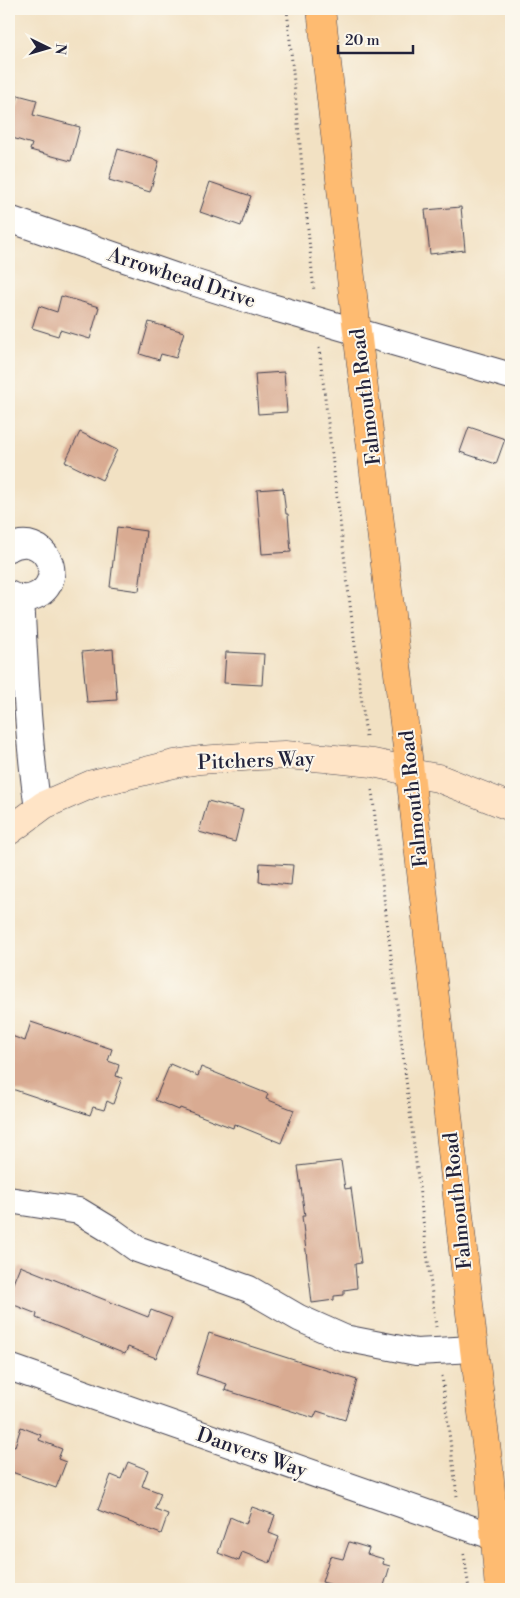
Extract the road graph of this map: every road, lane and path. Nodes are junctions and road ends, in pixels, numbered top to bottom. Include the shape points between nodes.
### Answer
1 (287, 9) edge
2 (321, 9) edge
3 (9, 219) edge
4 (317, 320) junction
5 (356, 331) junction
6 (511, 376) edge
7 (9, 548) edge
8 (15, 596) edge
9 (365, 729) dead end
10 (410, 773) junction
11 (373, 793) dead end
12 (511, 807) edge
13 (38, 809) junction
14 (9, 831) edge
15 (9, 1200) edge
16 (474, 1349) junction
17 (439, 1351) junction
18 (9, 1367) edge
19 (461, 1525) junction
20 (495, 1537) junction
21 (469, 1589) edge
22 (500, 1589) edge

1 - 4 path
2 - 5 main road, Falmouth Road
3 - 4 street, Arrowhead Drive via 177,277
4 - 5 street, Arrowhead Drive
4 - 9 path
5 - 6 street, Arrowhead Drive
5 - 10 main road, Falmouth Road
7 - 8 street via 18,544 34,546 42,550 51,564 45,589 30,598
8 - 13 street
10 - 12 main road, Pitchers Way via 438,778
10 - 13 main road, Pitchers Way via 372,763 293,756 210,759 174,764 92,784
10 - 16 main road, Falmouth Road
11 - 17 path
13 - 14 main road, Pitchers Way
15 - 17 street via 79,1211 137,1249 249,1289 298,1318 344,1338 416,1352
16 - 17 street
16 - 20 main road, Falmouth Road
17 - 19 path
18 - 19 street, Danvers Way
19 - 20 street, Danvers Way
19 - 21 path
20 - 22 main road, Falmouth Road

